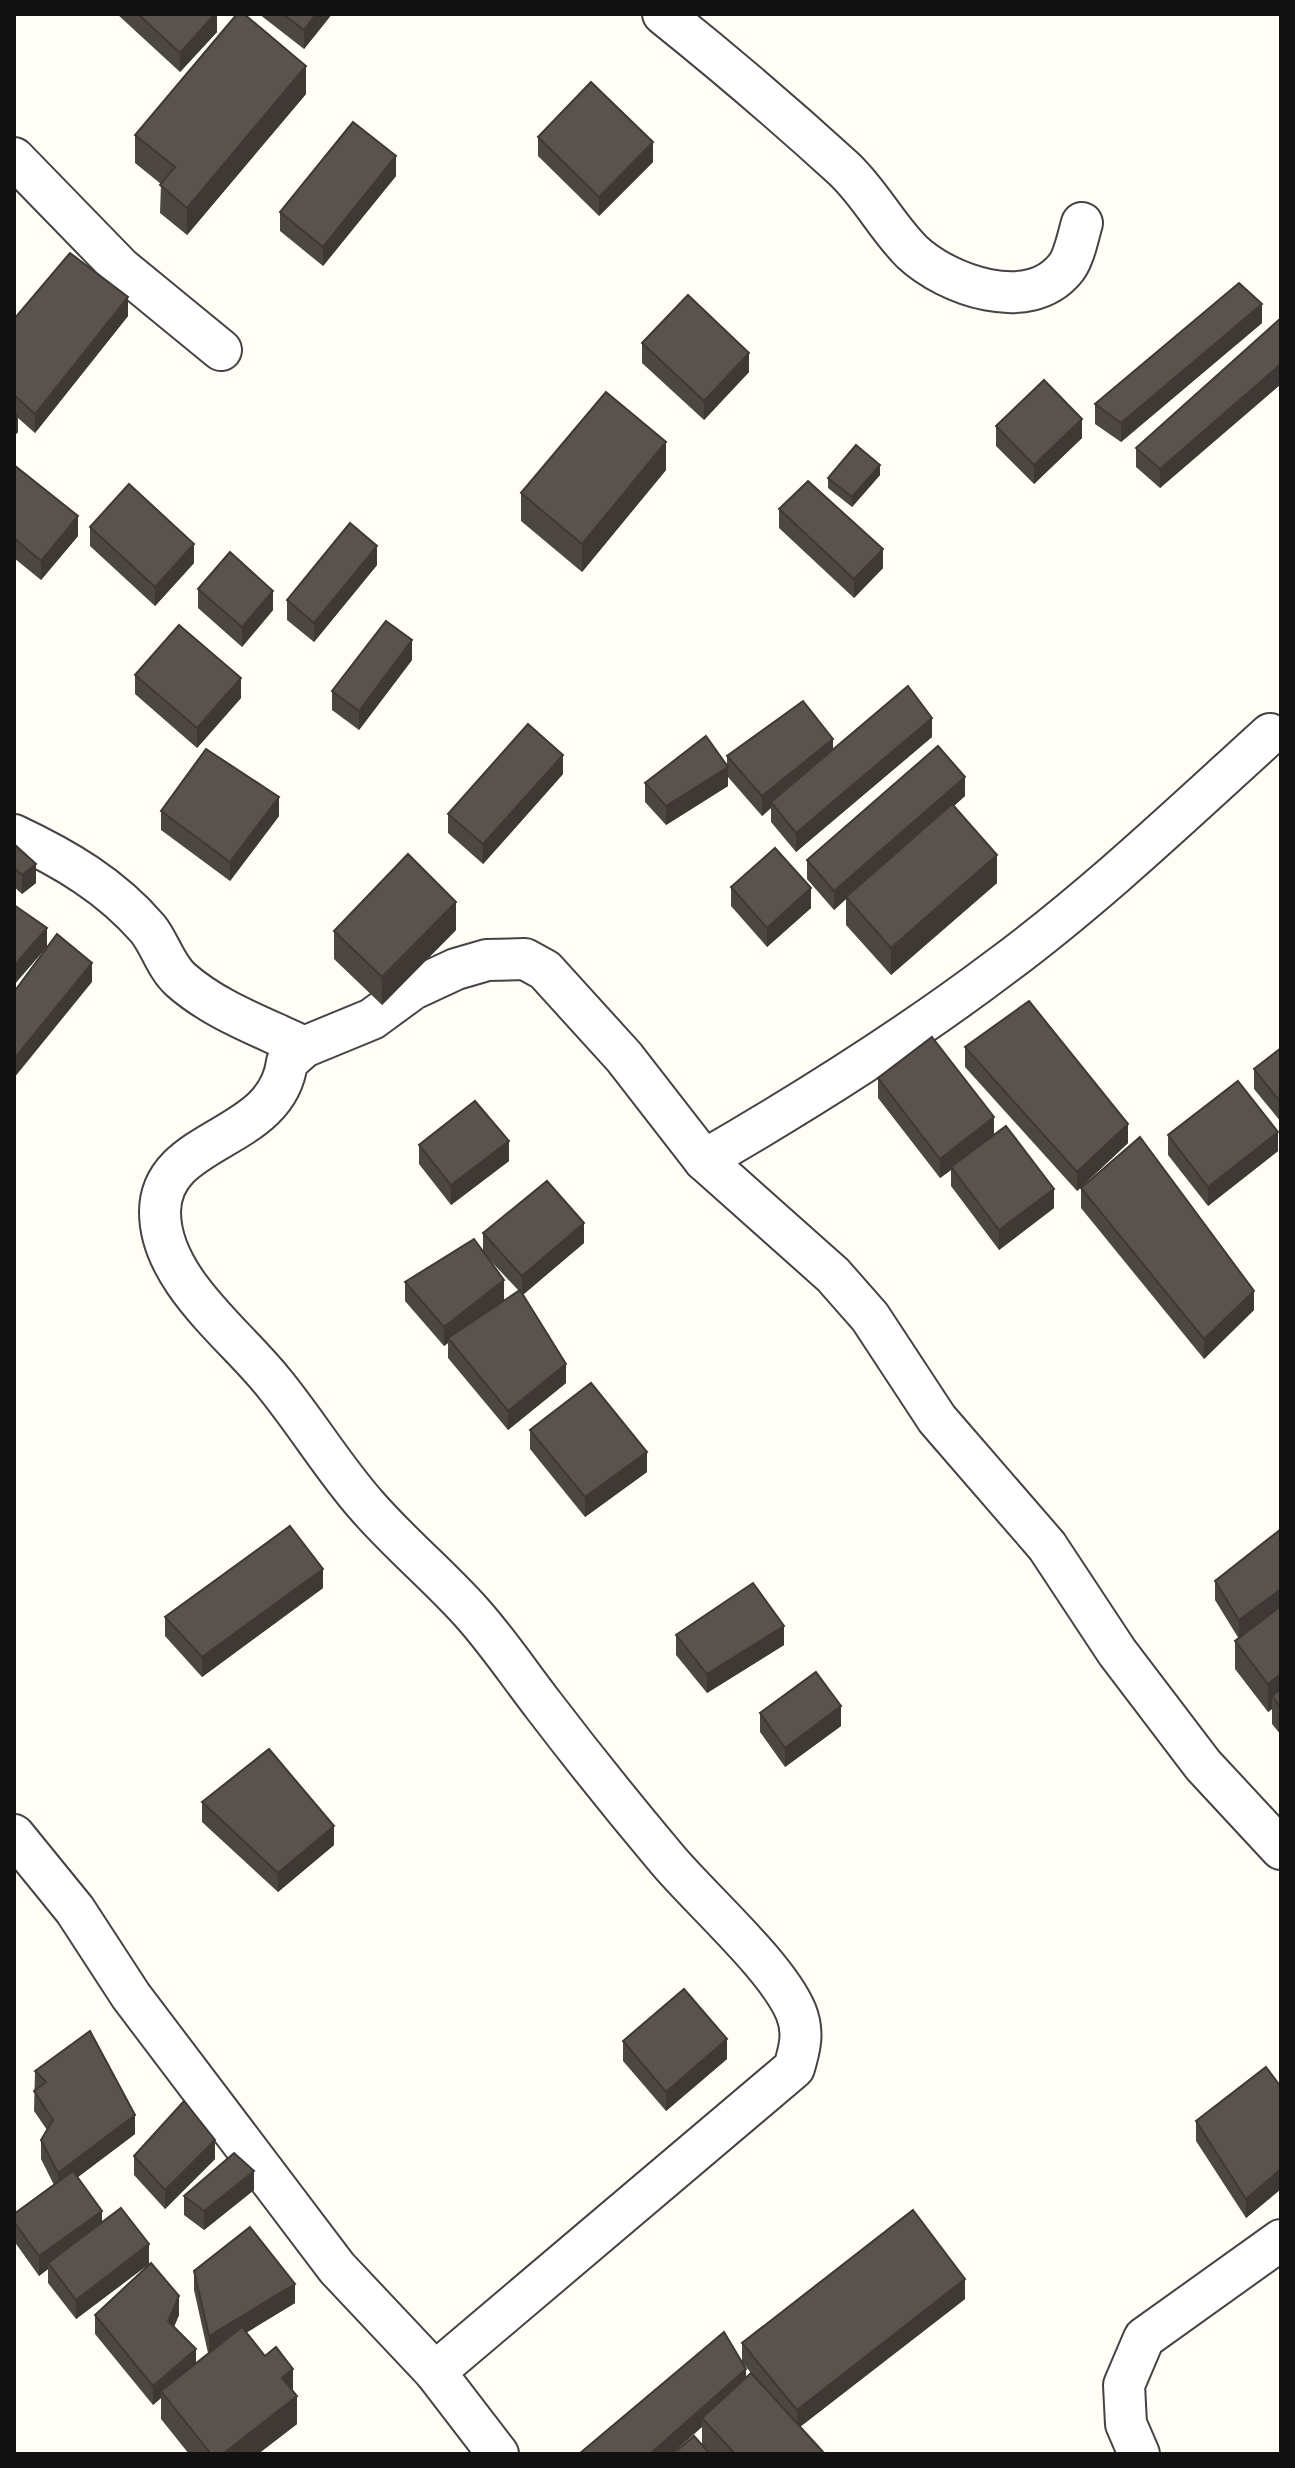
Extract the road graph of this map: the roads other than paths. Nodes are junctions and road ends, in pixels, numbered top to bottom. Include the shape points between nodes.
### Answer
1 (663, 14) edge
2 (14, 158) edge
3 (1082, 223) dead end
4 (221, 350) dead end
5 (1270, 734) dead end
6 (14, 835) edge
7 (304, 1047) junction
8 (704, 1160) junction
9 (14, 1835) edge
10 (1281, 1849) edge
11 (1281, 2240) edge
12 (435, 2372) junction
13 (498, 2454) edge
14 (1139, 2454) edge

1 - 3 street via 865,189 910,250 970,287 1035,289 1066,269
2 - 4 street via 121,268
5 - 8 street via 1000,968 825,1090
6 - 7 street via 57,855 129,908 178,977 205,999
7 - 8 street via 372,1019 413,989 456,969 487,960 525,959 545,970 615,1047
7 - 12 street via 287,1062 275,1098 252,1119 205,1147 163,1190 160,1215 180,1273 207,1314 261,1367 313,1431 365,1504 473,1614 599,1777 767,1969 796,2011 803,2041 794,2068
8 - 10 street via 833,1275 870,1317 937,1419 1047,1546 1117,1652 1203,1765
9 - 12 street via 75,1910 185,2070 337,2268
11 - 14 street via 1144,2338 1124,2385 1126,2424
12 - 13 street

